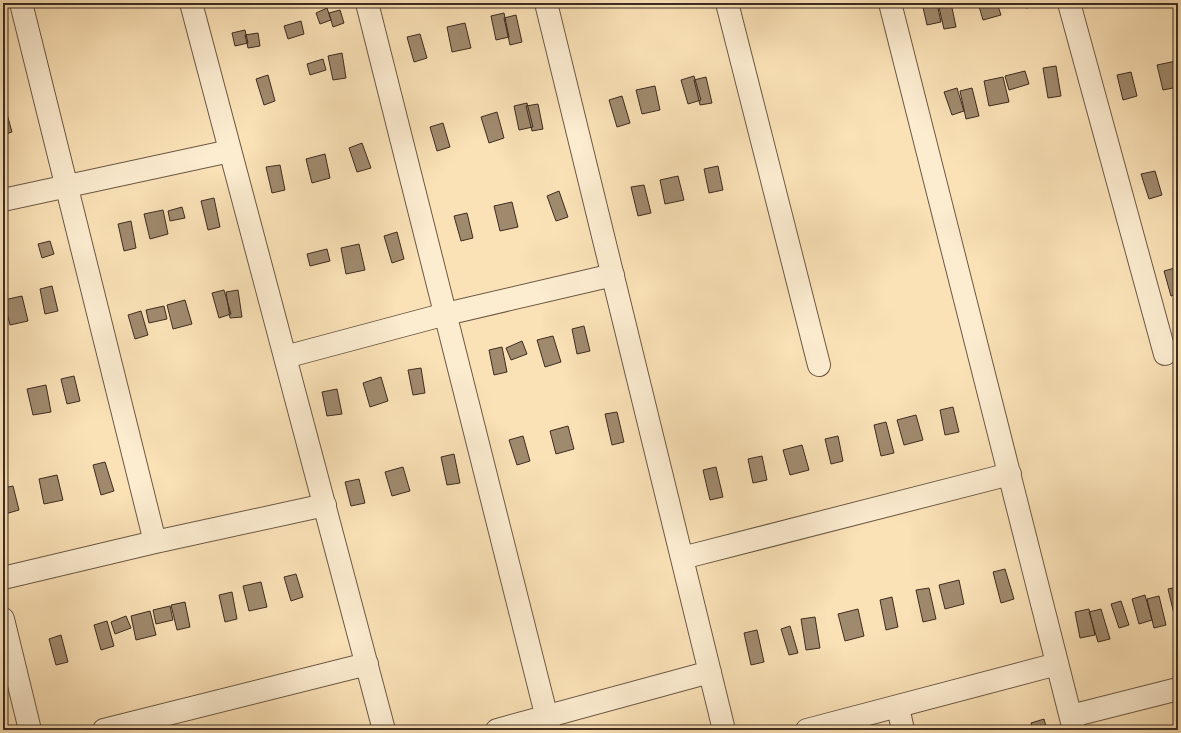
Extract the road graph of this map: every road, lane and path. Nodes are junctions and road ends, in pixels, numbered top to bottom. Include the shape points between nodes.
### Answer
1 (21, 3) edge
2 (191, 3) edge
3 (367, 3) edge
4 (546, 3) edge
5 (726, 3) edge
6 (890, 3) edge
7 (1069, 3) edge
8 (230, 151) junction
9 (68, 186) junction
10 (3, 200) edge
11 (613, 275) junction
12 (446, 314) junction
13 (1165, 354) dead end
14 (285, 357) junction
15 (819, 365) dead end
16 (1010, 474) junction
17 (325, 505) junction
18 (155, 542) junction
19 (682, 558) junction
20 (3, 578) edge
21 (3, 619) edge
22 (367, 664) junction
23 (1057, 664) junction
24 (710, 672) junction
25 (1178, 689) edge
26 (898, 707) junction
27 (548, 723) edge
28 (1072, 723) edge
29 (30, 730) edge
30 (104, 730) edge
31 (384, 730) edge
32 (497, 730) edge
33 (724, 730) edge
34 (807, 730) edge
35 (903, 730) edge

1 - 9 street
2 - 8 street
3 - 12 street
4 - 11 street
5 - 15 street
6 - 16 street
7 - 13 street
8 - 9 street
8 - 14 street
9 - 10 street
9 - 18 street
11 - 12 street
11 - 19 street
12 - 14 street
12 - 27 street
14 - 17 street
16 - 19 street
16 - 23 street
17 - 18 street
17 - 22 street
18 - 20 street
19 - 24 street
21 - 29 street
22 - 30 street
22 - 31 street
23 - 26 street
23 - 28 street
24 - 27 street
24 - 33 street
25 - 28 street
26 - 34 street
26 - 35 street
27 - 32 street

